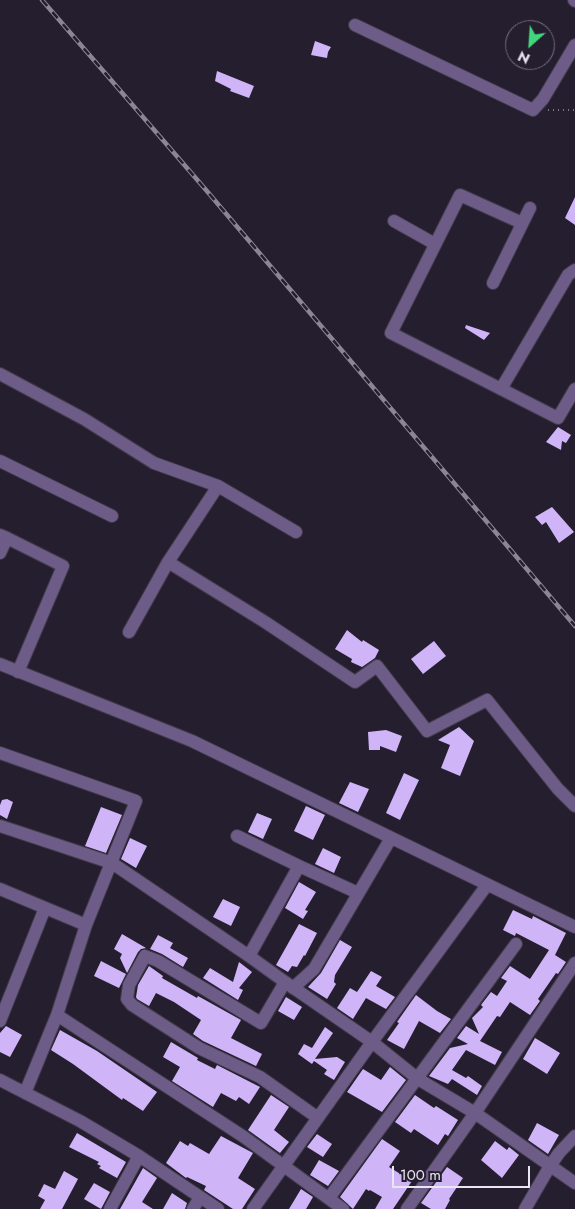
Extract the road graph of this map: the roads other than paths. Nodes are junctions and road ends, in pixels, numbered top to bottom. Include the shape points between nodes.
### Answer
1 (356, 25) dead end
2 (575, 45) edge
3 (530, 208) dead end
4 (394, 221) dead end
5 (522, 223) junction
6 (435, 244) junction
7 (575, 270) edge
8 (493, 283) dead end
9 (0, 374) edge
10 (575, 388) edge
11 (501, 389) junction
12 (0, 461) edge
13 (218, 486) junction
14 (112, 516) dead end
15 (296, 532) dead end
16 (3, 536) edge
17 (0, 553) edge
18 (168, 562) junction
19 (129, 632) dead end
20 (0, 664) edge
21 (18, 672) junction
22 (0, 753) edge
23 (575, 806) edge
24 (0, 826) edge
25 (237, 836) dead end
26 (391, 838) junction
27 (112, 864) junction
28 (299, 866) junction
29 (488, 885) junction
30 (0, 889) edge
31 (358, 893) junction
32 (45, 908) junction
33 (86, 924) junction
34 (575, 927) edge
35 (516, 944) dead end
36 (249, 956) junction
37 (575, 963) edge
38 (289, 985) junction
39 (57, 1015) junction
40 (0, 1021) edge
41 (372, 1042) junction
42 (418, 1079) junction
43 (0, 1080) edge
44 (24, 1093) junction
45 (475, 1113) junction
46 (318, 1118) junction
47 (575, 1137) edge
48 (139, 1156) junction
49 (284, 1166) junction
50 (550, 1166) junction
51 (575, 1183) edge
52 (200, 1197) junction
53 (329, 1198) junction
54 (529, 1207) edge
55 (110, 1209) edge
56 (193, 1209) edge
57 (218, 1209) edge
58 (253, 1209) edge
59 (344, 1209) edge
60 (407, 1209) edge

1 - 2 street via 533,110
3 - 5 street
4 - 6 street
5 - 6 street via 460,195
5 - 8 street
6 - 11 street via 391,333
7 - 11 street via 568,275
9 - 13 street via 84,419 154,462
10 - 11 street via 558,418
12 - 14 street
13 - 15 street
13 - 18 street
16 - 17 street
16 - 21 street via 63,566
18 - 19 street
18 - 23 street via 355,682 377,666 428,731 487,700
20 - 21 street
21 - 26 street via 192,741
22 - 27 street via 136,801
24 - 27 street
25 - 28 street
26 - 29 street
26 - 31 street
27 - 33 street
27 - 36 street
28 - 31 street
28 - 36 street
29 - 34 street
29 - 41 street
30 - 32 street
31 - 38 street via 314,969
32 - 33 street
32 - 40 street
33 - 39 street
35 - 42 street
36 - 38 street
37 - 45 street
38 - 41 street
38 - 46 street via 261,1022 145,956 129,985 127,999 199,1048 260,1078
39 - 44 street
39 - 49 street
41 - 42 street
41 - 46 street
42 - 45 street
42 - 53 street
43 - 44 street
44 - 48 street
45 - 50 street
45 - 60 street
46 - 49 street
47 - 50 street
48 - 52 street
48 - 55 street
49 - 53 street
49 - 58 street
50 - 51 street
50 - 54 street
52 - 56 street
52 - 57 street
53 - 59 street

